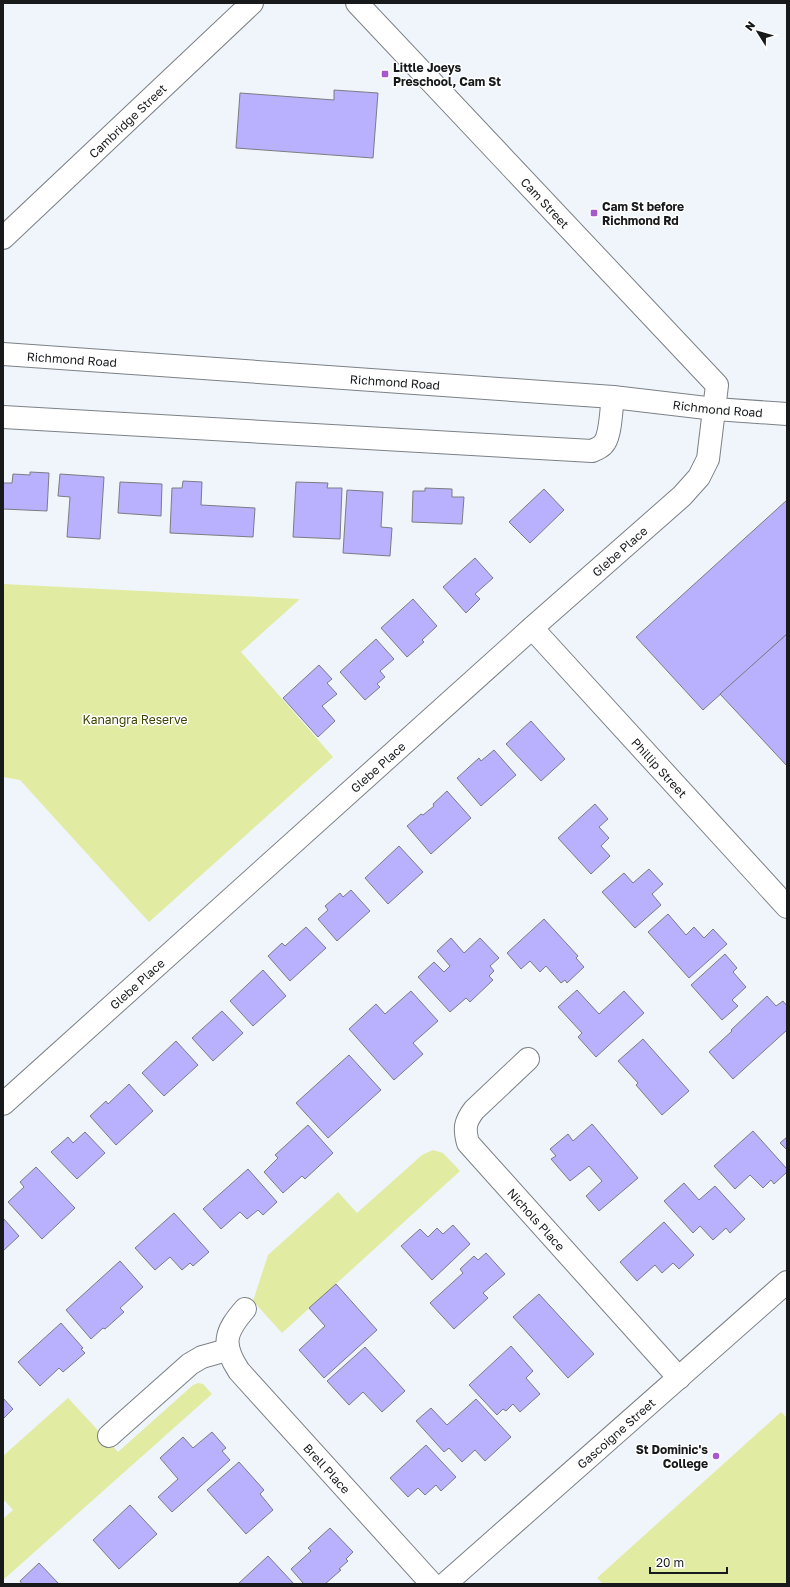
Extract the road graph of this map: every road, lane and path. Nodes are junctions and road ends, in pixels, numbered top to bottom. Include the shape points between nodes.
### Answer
1 (252, 3) edge
2 (357, 3) edge
3 (3, 238) edge
4 (3, 354) edge
5 (613, 397) junction
6 (715, 409) junction
7 (787, 414) edge
8 (3, 417) edge
9 (532, 628) junction
10 (787, 907) edge
11 (528, 1059) dead end
12 (3, 1104) edge
13 (787, 1282) edge
14 (245, 1308) dead end
15 (227, 1350) junction
16 (679, 1378) junction
17 (109, 1436) dead end
18 (432, 1584) edge
19 (446, 1584) edge

1 - 3 street, Cambridge Street
2 - 6 street, Cam Street via 718,385
4 - 5 street, Richmond Road
5 - 6 street, Richmond Road
5 - 8 street via 607,437 599,448 592,450
6 - 7 street, Richmond Road
6 - 9 street, Glebe Place via 708,460 689,490
9 - 10 street, Phillip Street
9 - 12 street, Glebe Place
11 - 16 street, Nichols Place via 467,1119 465,1131 468,1143
13 - 16 street, Gascoigne Street
14 - 15 street via 232,1324
15 - 17 street via 190,1364
15 - 18 street, Brell Place via 239,1371
16 - 19 street, Gascoigne Street

